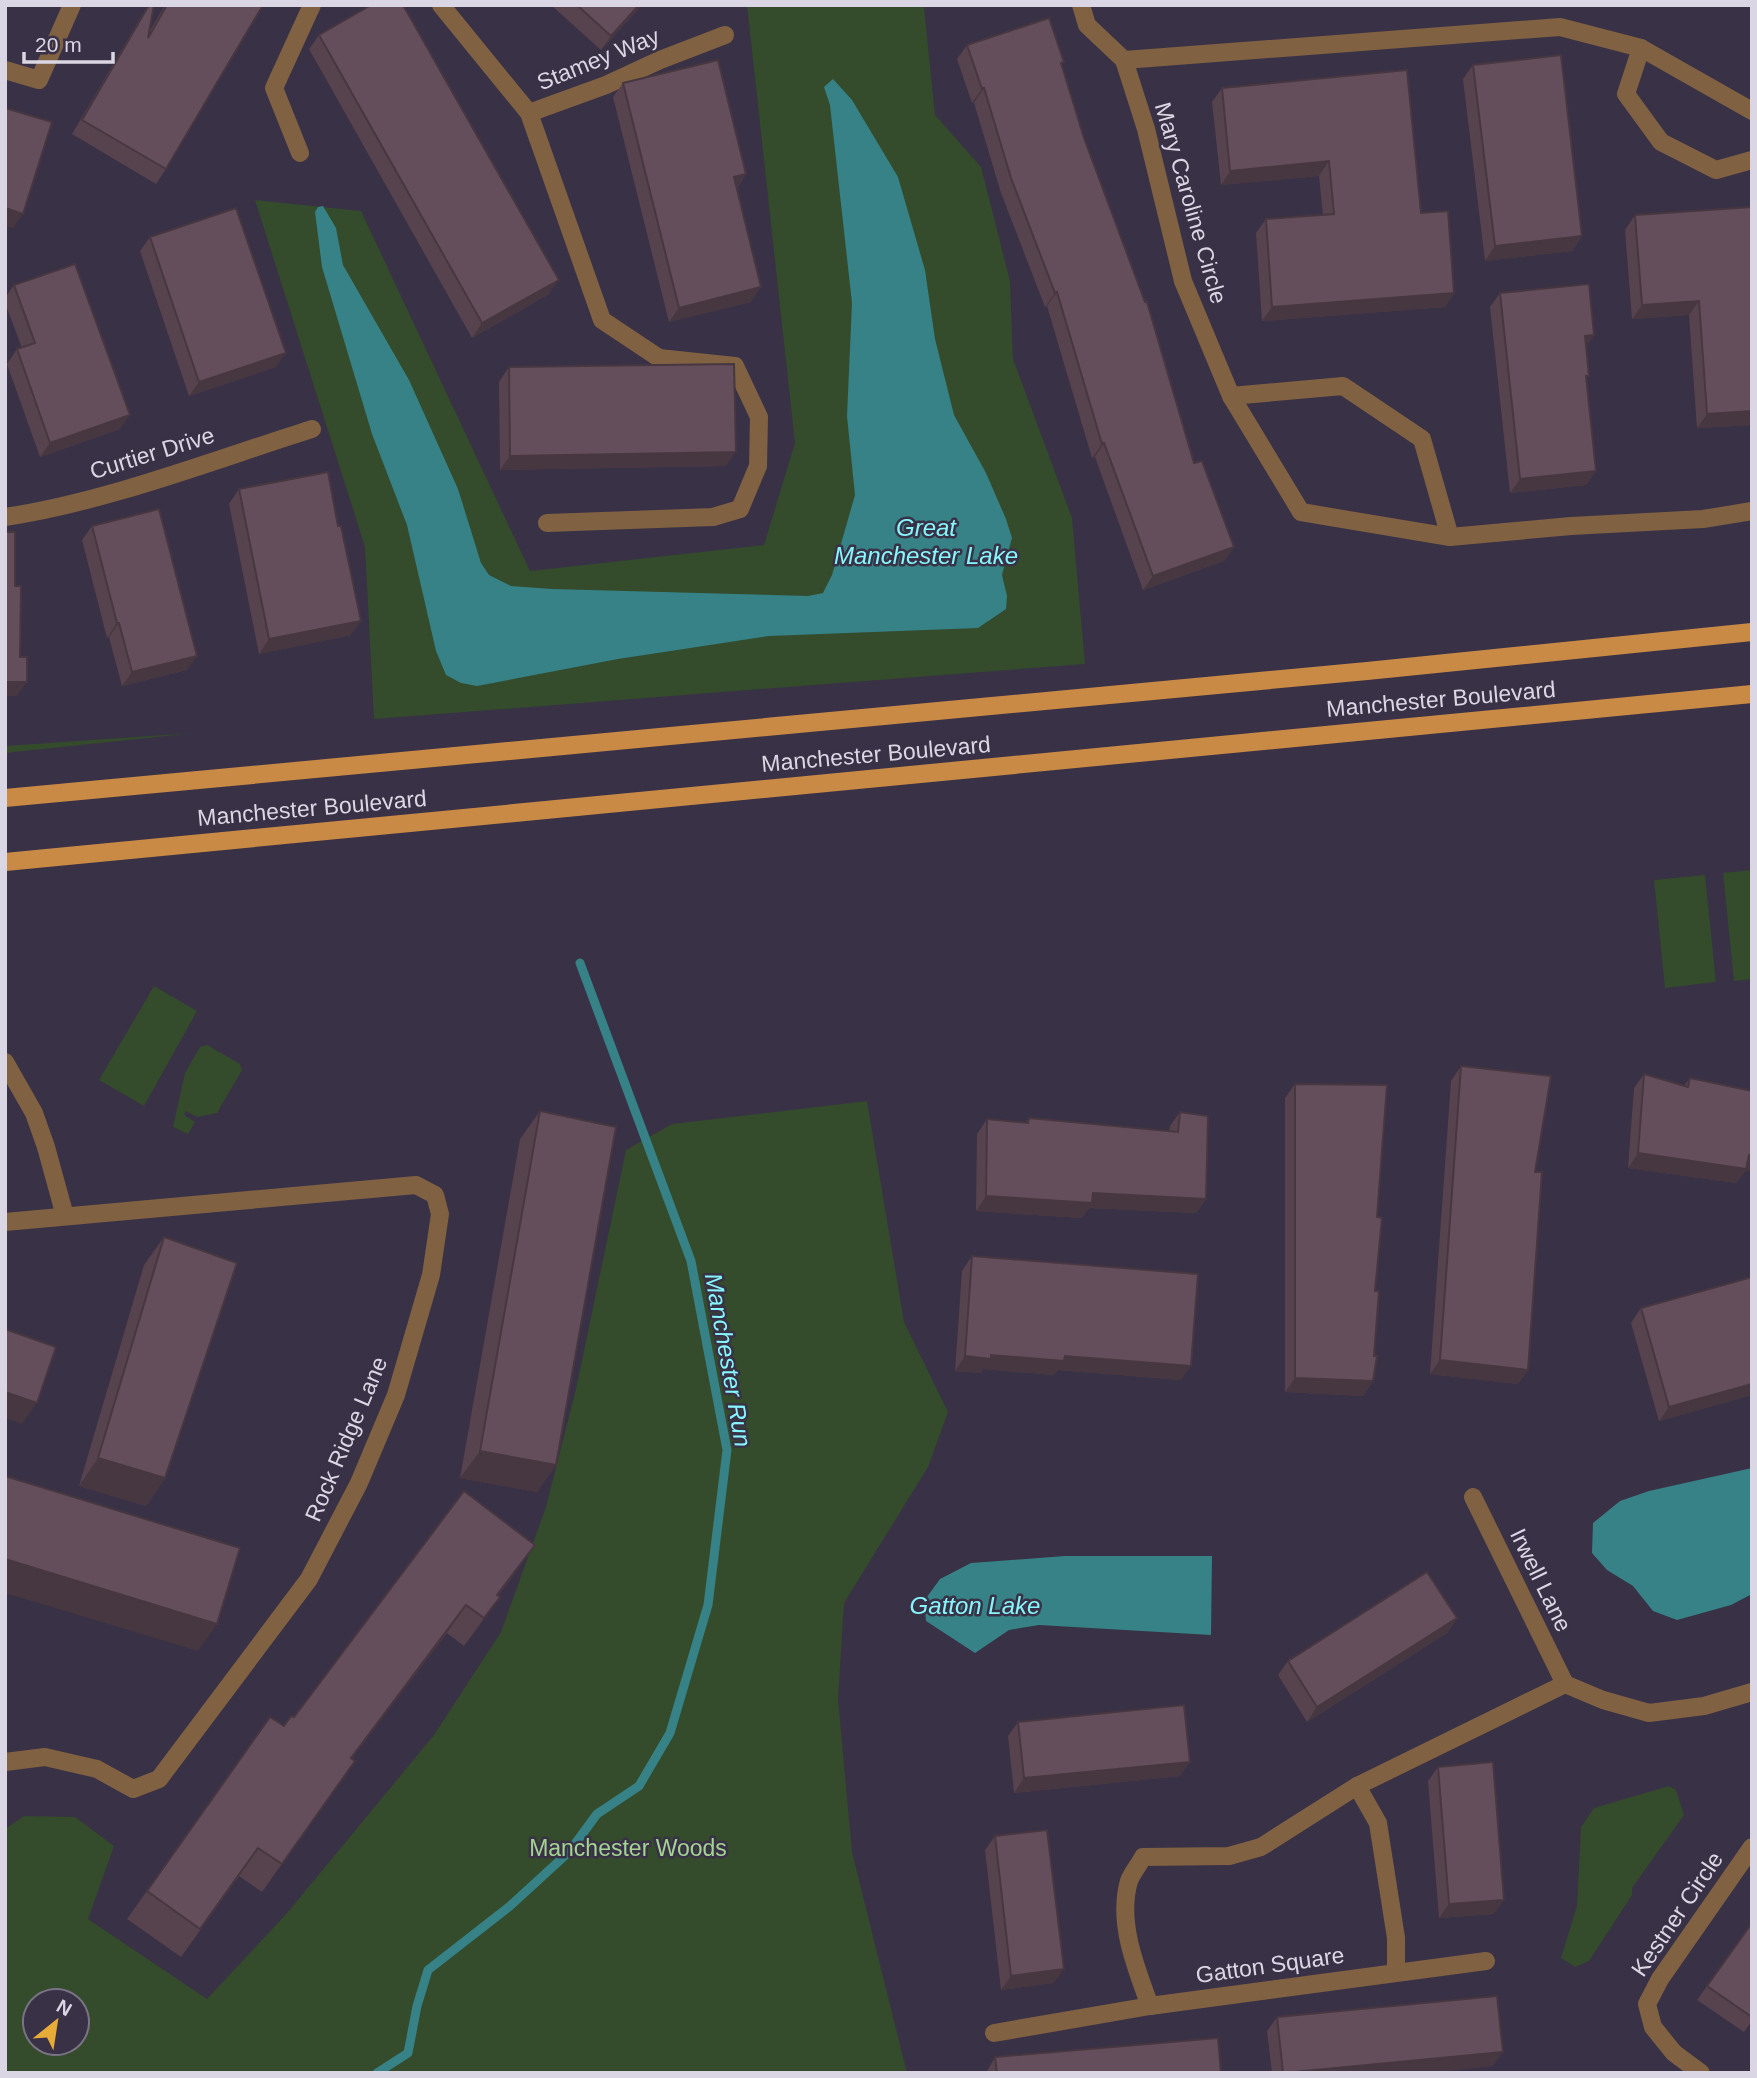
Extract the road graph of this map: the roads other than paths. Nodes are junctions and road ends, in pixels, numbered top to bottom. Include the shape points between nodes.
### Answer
1 (72, 5) edge
2 (312, 5) edge
3 (441, 5) edge
4 (1082, 5) edge
5 (725, 35) dead end
6 (1641, 48) junction
7 (1124, 60) junction
8 (5, 70) edge
9 (1752, 111) edge
10 (529, 113) junction
11 (300, 153) dead end
12 (1752, 160) edge
13 (1231, 396) junction
14 (312, 429) dead end
15 (1752, 512) edge
16 (5, 517) edge
17 (547, 523) dead end
18 (1450, 537) junction
19 (1752, 632) edge
20 (1752, 694) edge
21 (5, 798) edge
22 (5, 862) edge
23 (5, 1062) edge
24 (65, 1216) junction
25 (5, 1222) edge
26 (1473, 1497) dead end
27 (1565, 1684) junction
28 (1752, 1692) edge
29 (5, 1762) edge
30 (1357, 1786) junction
31 (1752, 1847) edge
32 (1486, 1961) dead end
33 (1396, 1972) junction
34 (1150, 2006) junction
35 (994, 2033) dead end
36 (1701, 2073) edge

1 - 8 street via 39,80
2 - 11 street via 274,88
3 - 10 street
4 - 7 street, Mary Caroline Circle via 1087,25
5 - 10 street, Stamey Way
6 - 7 street via 1560,27
6 - 9 street
6 - 12 street via 1626,94 1661,142 1716,170
7 - 13 street, Mary Caroline Circle via 1183,281
10 - 17 street via 603,320 659,358 735,366 759,417 758,466 740,509 713,517
13 - 18 street, Mary Caroline Circle via 1301,512
13 - 18 street via 1343,386 1422,439
14 - 16 street, Curtier Drive via 40,512
15 - 18 street, Mary Caroline Circle
19 - 21 main road, Manchester Boulevard
20 - 22 main road, Manchester Boulevard
23 - 24 street via 34,1113
24 - 25 street, Rock Ridge Lane
24 - 29 street, Rock Ridge Lane via 416,1185 435,1195 440,1214 431,1275 396,1395 359,1483 309,1579 159,1779 133,1789 97,1769 45,1757
26 - 27 street, Irwell Lane
27 - 28 street via 1649,1713 1704,1706
27 - 30 street
30 - 33 street via 1378,1823 1396,1938
30 - 34 street via 1261,1847 1229,1856 1143,1857 1129,1881 1125,1917
31 - 36 street, Kestner Circle via 1647,2004 1653,2027 1667,2045
32 - 33 street, Gatton Square
33 - 34 street, Gatton Square
34 - 35 street, Gatton Square

